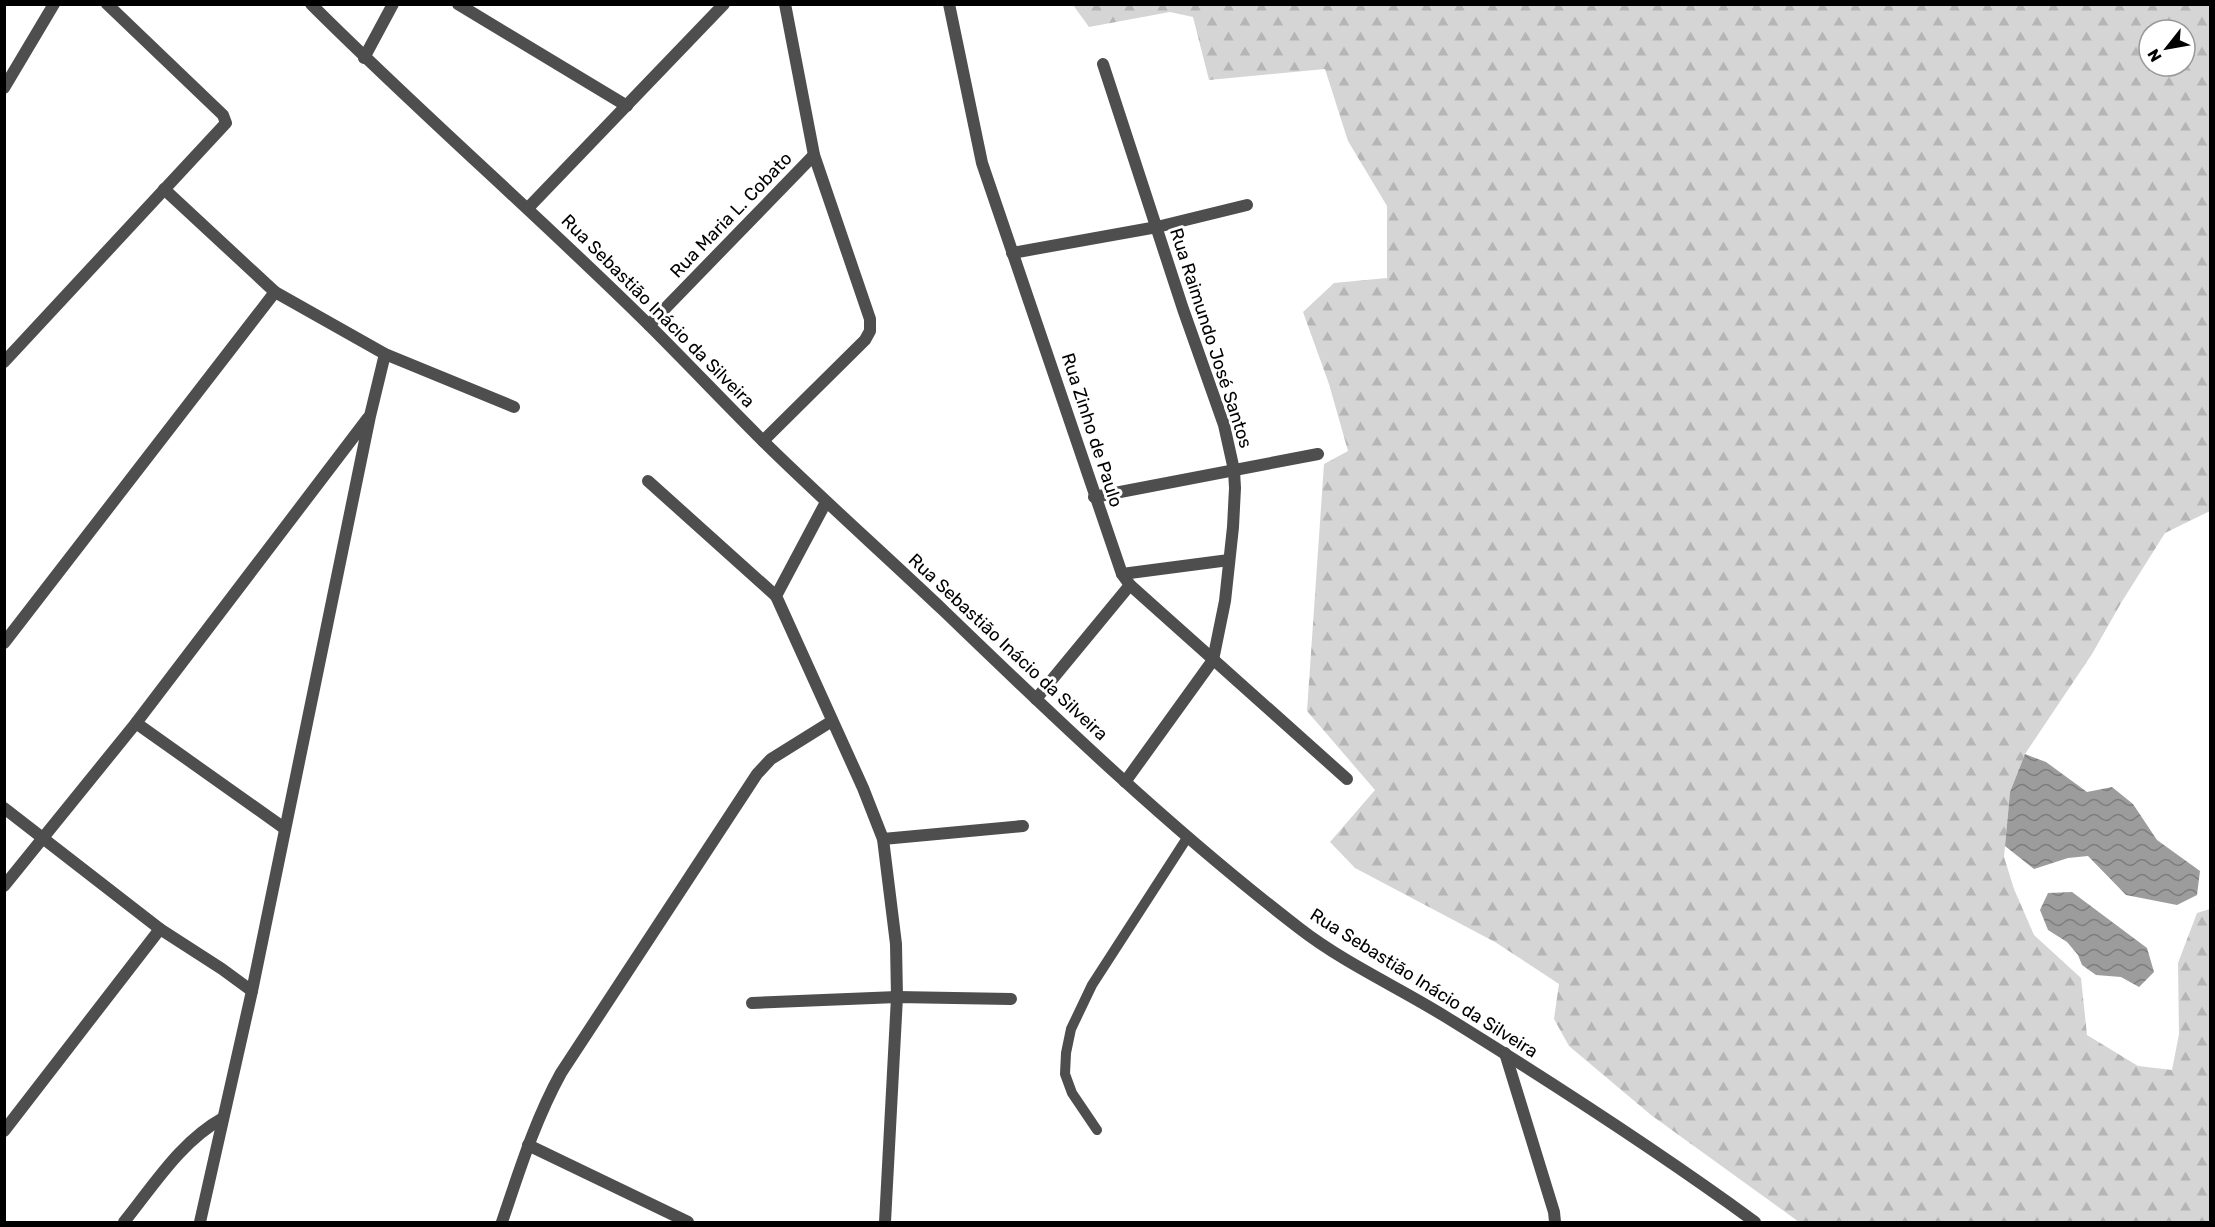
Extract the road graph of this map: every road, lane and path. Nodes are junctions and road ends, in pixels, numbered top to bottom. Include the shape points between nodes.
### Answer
1 (54, 4) edge
2 (107, 4) edge
3 (311, 4) edge
4 (393, 4) edge
5 (458, 4) edge
6 (724, 4) edge
7 (785, 4) edge
8 (949, 4) edge
9 (364, 58) junction
10 (1103, 64) dead end
11 (4, 88) edge
12 (627, 106) junction
13 (814, 155) junction
14 (164, 189) junction
15 (1247, 205) dead end
16 (528, 208) junction
17 (1157, 227) junction
18 (1012, 253) junction
19 (275, 292) junction
20 (649, 325) junction
21 (385, 354) junction
22 (4, 362) edge
23 (514, 407) dead end
24 (370, 416) junction
25 (763, 441) junction
26 (1318, 454) dead end
27 (1234, 470) junction
28 (648, 481) dead end
29 (1094, 497) junction
30 (826, 502) junction
31 (1229, 560) junction
32 (1122, 574) junction
33 (1130, 585) junction
34 (776, 596) junction
35 (4, 644) edge
36 (1213, 660) junction
37 (1036, 699) junction
38 (832, 721) junction
39 (136, 723) junction
40 (1347, 779) dead end
41 (1125, 782) junction
42 (4, 808) edge
43 (1023, 826) dead end
44 (284, 828) junction
45 (42, 837) junction
46 (1187, 838) junction
47 (883, 839) junction
48 (4, 886) edge
49 (160, 929) junction
50 (252, 991) junction
51 (897, 997) junction
52 (1011, 999) dead end
53 (752, 1003) dead end
54 (1505, 1053) junction
55 (223, 1118) junction
56 (1096, 1130) dead end
57 (4, 1131) edge
58 (528, 1145) junction
59 (124, 1222) edge
60 (200, 1222) edge
61 (502, 1222) edge
62 (688, 1222) edge
63 (885, 1222) edge
64 (1555, 1222) edge
65 (1755, 1222) edge

1 - 11 street
2 - 14 street via 223,115 226,123
3 - 9 street, Rua Sebastião Inácio da Silveira
4 - 9 street
5 - 12 street
6 - 12 street
7 - 13 street
8 - 18 street, Rua Zinho de Paulo via 982,164
9 - 16 street, Rua Sebastião Inácio da Silveira
10 - 17 street, Rua Raimundo José Santos
12 - 16 street
13 - 20 street, Rua Maria L. Cobato
13 - 25 street via 870,319 870,331
14 - 19 street
14 - 22 street
15 - 17 street
16 - 20 street, Rua Sebastião Inácio da Silveira
17 - 18 street
17 - 27 street, Rua Raimundo José Santos via 1224,425
18 - 29 street, Rua Zinho de Paulo
19 - 21 street
19 - 35 street
20 - 25 street, Rua Sebastião Inácio da Silveira
21 - 23 street
21 - 24 street
24 - 39 street
24 - 44 street
25 - 30 street, Rua Sebastião Inácio da Silveira
26 - 27 street
27 - 29 street
27 - 31 street, Rua Raimundo José Santos
28 - 34 street
29 - 32 street, Rua Zinho de Paulo
30 - 34 street
30 - 37 street, Rua Sebastião Inácio da Silveira
31 - 32 street
31 - 36 street, Rua Raimundo José Santos
32 - 33 street, Rua Zinho de Paulo
33 - 36 street, Rua Zinho de Paulo
33 - 37 street
34 - 38 street
36 - 40 street, Rua Zinho de Paulo
36 - 41 street, Rua Raimundo José Santos
37 - 41 street, Rua Sebastião Inácio da Silveira
38 - 47 street
38 - 58 street via 771,759 757,774 561,1073
39 - 44 street
39 - 45 street
41 - 46 street, Rua Sebastião Inácio da Silveira
42 - 45 street
43 - 47 street
44 - 50 street
45 - 48 street
45 - 49 street
46 - 54 street, Rua Sebastião Inácio da Silveira via 1303,932
46 - 56 lane via 1092,985 1071,1029 1065,1074 1072,1093
47 - 51 street via 896,944
49 - 50 street
49 - 57 street
50 - 55 street
51 - 52 street
51 - 53 street
51 - 63 street
54 - 64 street
54 - 65 street, Rua Sebastião Inácio da Silveira via 1676,1164
55 - 59 street via 186,1144
55 - 60 street
58 - 61 street
58 - 62 street

